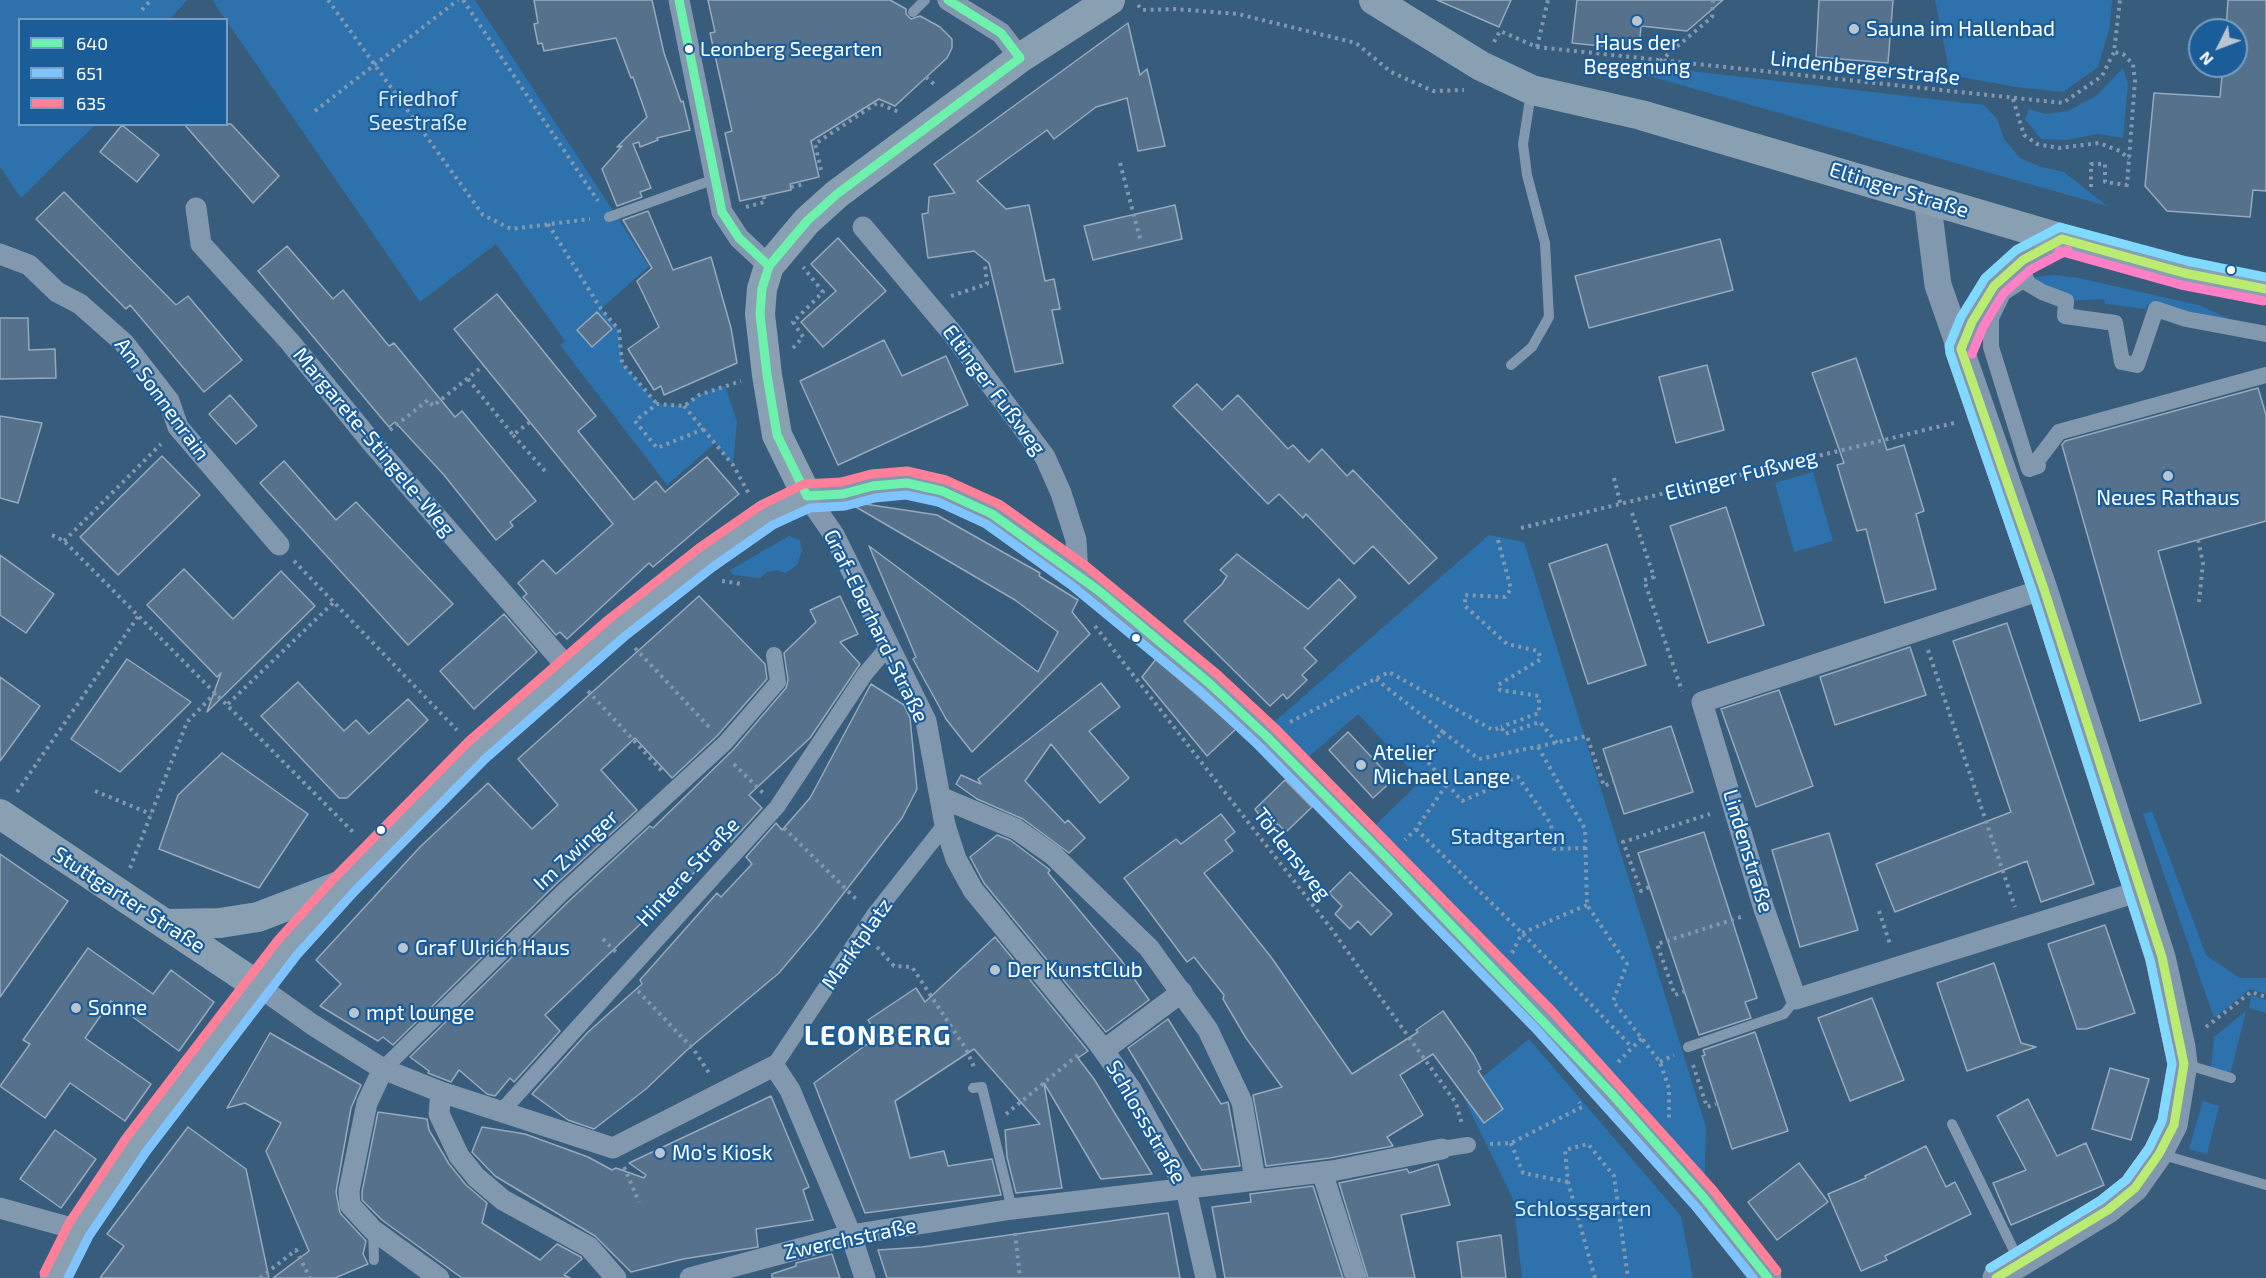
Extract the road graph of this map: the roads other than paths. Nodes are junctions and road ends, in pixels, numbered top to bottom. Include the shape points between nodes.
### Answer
1 (679, 0) edge
2 (925, 0) edge
3 (948, 0) edge
4 (1110, 0) edge
5 (1374, 0) edge
6 (913, 12) dead end
7 (1020, 58) junction
8 (1532, 90) junction
9 (716, 179) junction
10 (1927, 198) junction
11 (196, 208) dead end
12 (609, 217) road end
13 (863, 227) dead end
14 (2062, 239) junction
15 (0, 254) edge
16 (777, 256) junction
17 (2266, 289) edge
18 (2266, 334) edge
19 (1961, 349) junction
20 (1511, 365) dead end
21 (2266, 375) edge
22 (807, 496) junction
23 (279, 545) road end
24 (1089, 583) junction
25 (2044, 589) junction
26 (888, 647) junction
27 (774, 655) dead end
28 (568, 669) junction
29 (940, 797) junction
30 (1, 815) edge
31 (945, 825) junction
32 (346, 883) junction
33 (2140, 891) junction
34 (168, 924) junction
35 (258, 986) junction
36 (1182, 992) junction
37 (1796, 999) junction
38 (1100, 1045) junction
39 (1688, 1047) road end
40 (2183, 1055) junction
41 (774, 1066) junction
42 (383, 1069) junction
43 (2231, 1078) dead end
44 (977, 1088) road end
45 (441, 1092) junction
46 (501, 1112) junction
47 (1952, 1124) dead end
48 (1468, 1145) road end
49 (1442, 1149) joint
50 (2159, 1154) junction
51 (1322, 1172) junction
52 (1255, 1179) junction
53 (2266, 1185) edge
54 (1186, 1189) junction
55 (0, 1208) edge
56 (1012, 1209) junction
57 (79, 1230) junction
58 (374, 1230) junction
59 (850, 1234) junction
60 (374, 1260) dead end
61 (2020, 1263) junction
62 (1761, 1275) edge
63 (55, 1278) edge
64 (439, 1278) edge
65 (616, 1278) edge
66 (690, 1278) edge
67 (865, 1278) edge
68 (1206, 1278) edge
69 (1356, 1278) edge
70 (1996, 1278) edge

1 - 9 street
2 - 6 lane
3 - 7 street via 1001,33
4 - 7 main road
5 - 8 main road, Eltinger Straße via 1481,66
7 - 16 main road via 837,194
8 - 10 main road, Eltinger Straße via 1652,118
8 - 20 lane via 1523,144 1545,243 1548,317 1532,347
9 - 12 lane
9 - 16 street via 722,212 739,238
10 - 14 main road, Eltinger Straße
10 - 19 street via 1935,270
11 - 28 street, Margarete-Stingele-Weg via 201,244 290,342
13 - 24 street, Eltinger Fußweg via 928,303 1045,457 1061,493
14 - 17 main road, Eltinger Straße via 2184,273
14 - 19 street via 2023,260 1994,286
15 - 23 street, Am Sonnenrain via 28,265 124,343 169,401 178,427
16 - 22 main road via 762,289 760,314 766,375 782,450
18 - 21 street via 2186,319 2156,309 2137,365 2122,362 2115,323 2065,316 2066,301 2042,292 2027,283 2026,278 2003,293 1991,318 1991,347 2029,469 2038,466 2037,461 2059,432
19 - 25 street
22 - 24 street via 907,483 942,491 992,514
22 - 26 street, Graf-Eberhard-Straße via 834,535 843,569
22 - 28 main road via 767,515 706,557
24 - 62 street via 1209,683 1387,858 1704,1198
25 - 33 street
25 - 37 street, Lindenstraße via 1702,702 1764,909
26 - 29 street, Graf-Eberhard-Straße via 926,721
26 - 46 street, Hintere Straße via 865,674 774,811
27 - 42 street, Im Zwinger via 778,682 722,746 563,892
28 - 32 main road via 477,750
29 - 31 street
29 - 36 street via 1016,829 1053,855 1149,948
30 - 34 main road, Stuttgarter Straße
31 - 38 street, Schlossstraße via 956,859 973,890
31 - 41 street, Marktplatz via 874,915
32 - 34 main road via 258,917 220,924
32 - 35 main road
33 - 37 street
33 - 40 street via 2162,957
34 - 35 main road, Stuttgarter Straße
35 - 42 street
35 - 57 main road via 136,1145
36 - 38 street
36 - 52 street via 1208,1030 1242,1102
37 - 39 lane via 1784,1014
38 - 54 street, Schlossstraße via 1131,1089
40 - 43 lane
40 - 50 street via 2176,1118
41 - 46 street via 613,1148
41 - 59 street via 790,1090
42 - 45 street
42 - 58 street via 367,1103 349,1191 350,1205
44 - 56 lane via 991,1122
45 - 46 street
45 - 65 street via 439,1114 459,1156 476,1177 503,1200 589,1247
47 - 61 lane
48 - 49 street, Zwerchstraße
49 - 51 street, Zwerchstraße
50 - 53 lane
50 - 61 street via 2134,1188 2108,1210
51 - 52 street, Zwerchstraße
51 - 69 street
52 - 54 street, Zwerchstraße
54 - 56 street, Zwerchstraße
54 - 68 street, Schlossstraße
55 - 57 street
56 - 59 street, Zwerchstraße
57 - 63 main road
58 - 60 lane
58 - 64 street
59 - 66 street, Zwerchstraße
59 - 67 street
61 - 70 street

